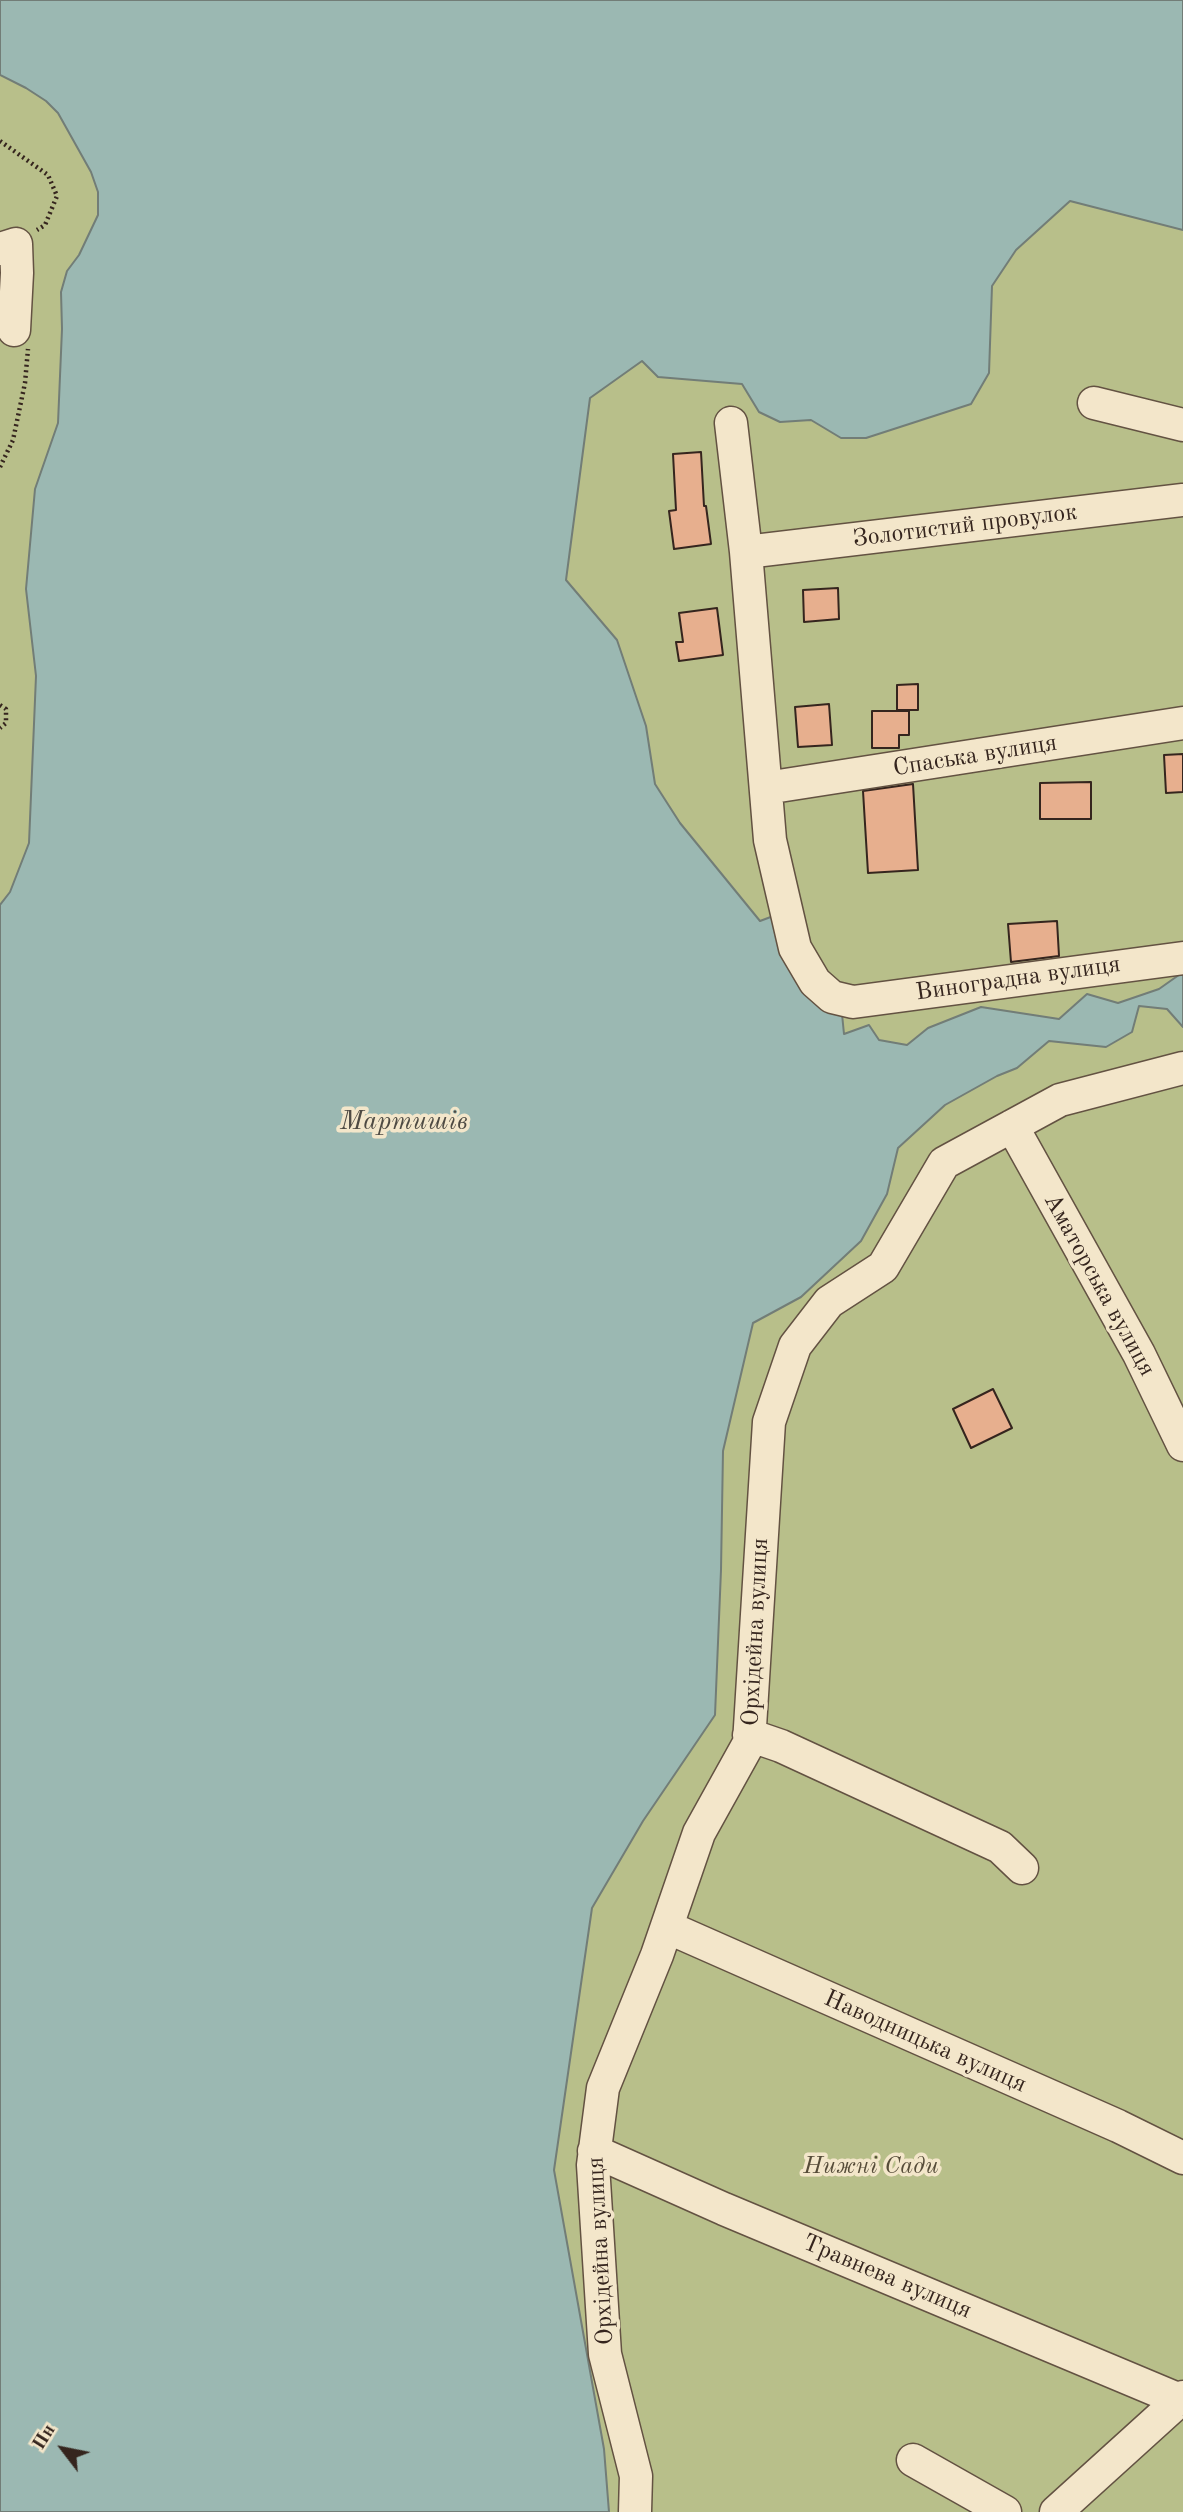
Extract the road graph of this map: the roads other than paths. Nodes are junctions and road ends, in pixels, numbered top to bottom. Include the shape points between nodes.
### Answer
1 (8, 246) edge
2 (15, 330) road end
3 (1094, 403) dead end
4 (732, 423) dead end
5 (1183, 425) edge
6 (1183, 500) edge
7 (746, 552) junction
8 (1183, 723) edge
9 (766, 788) junction
10 (1183, 958) edge
11 (1183, 1069) edge
12 (1012, 1126) junction
13 (1183, 1445) edge
14 (749, 1735) junction
15 (1022, 1868) dead end
16 (667, 1927) junction
17 (594, 2151) junction
18 (1183, 2158) edge
19 (1181, 2398) edge
20 (914, 2460) dead end
21 (635, 2512) edge
22 (1004, 2512) edge
23 (1056, 2512) edge

1 - 2 street via 18,273
3 - 5 street
4 - 7 street
6 - 7 street, Золотистий провулок
7 - 9 street
8 - 9 street, Спаська вулиця
9 - 10 street, Виноградна вулиця via 771,840 795,948 815,982 832,997 853,1002
11 - 12 street, Орхідейна вулиця via 1060,1100
12 - 13 street, Аматорська вулиця via 1139,1354
12 - 14 street, Орхідейна вулиця via 944,1163 883,1267 829,1302 795,1346 769,1422
14 - 15 street via 1000,1847
14 - 16 street, Орхідейна вулиця via 749,1744 699,1833
16 - 17 street, Орхідейна вулиця via 603,2088
16 - 18 street, Наводницька вулиця
17 - 19 street, Травнева вулиця
17 - 21 street, Орхідейна вулиця via 605,2354 636,2476
19 - 23 street
20 - 22 street

